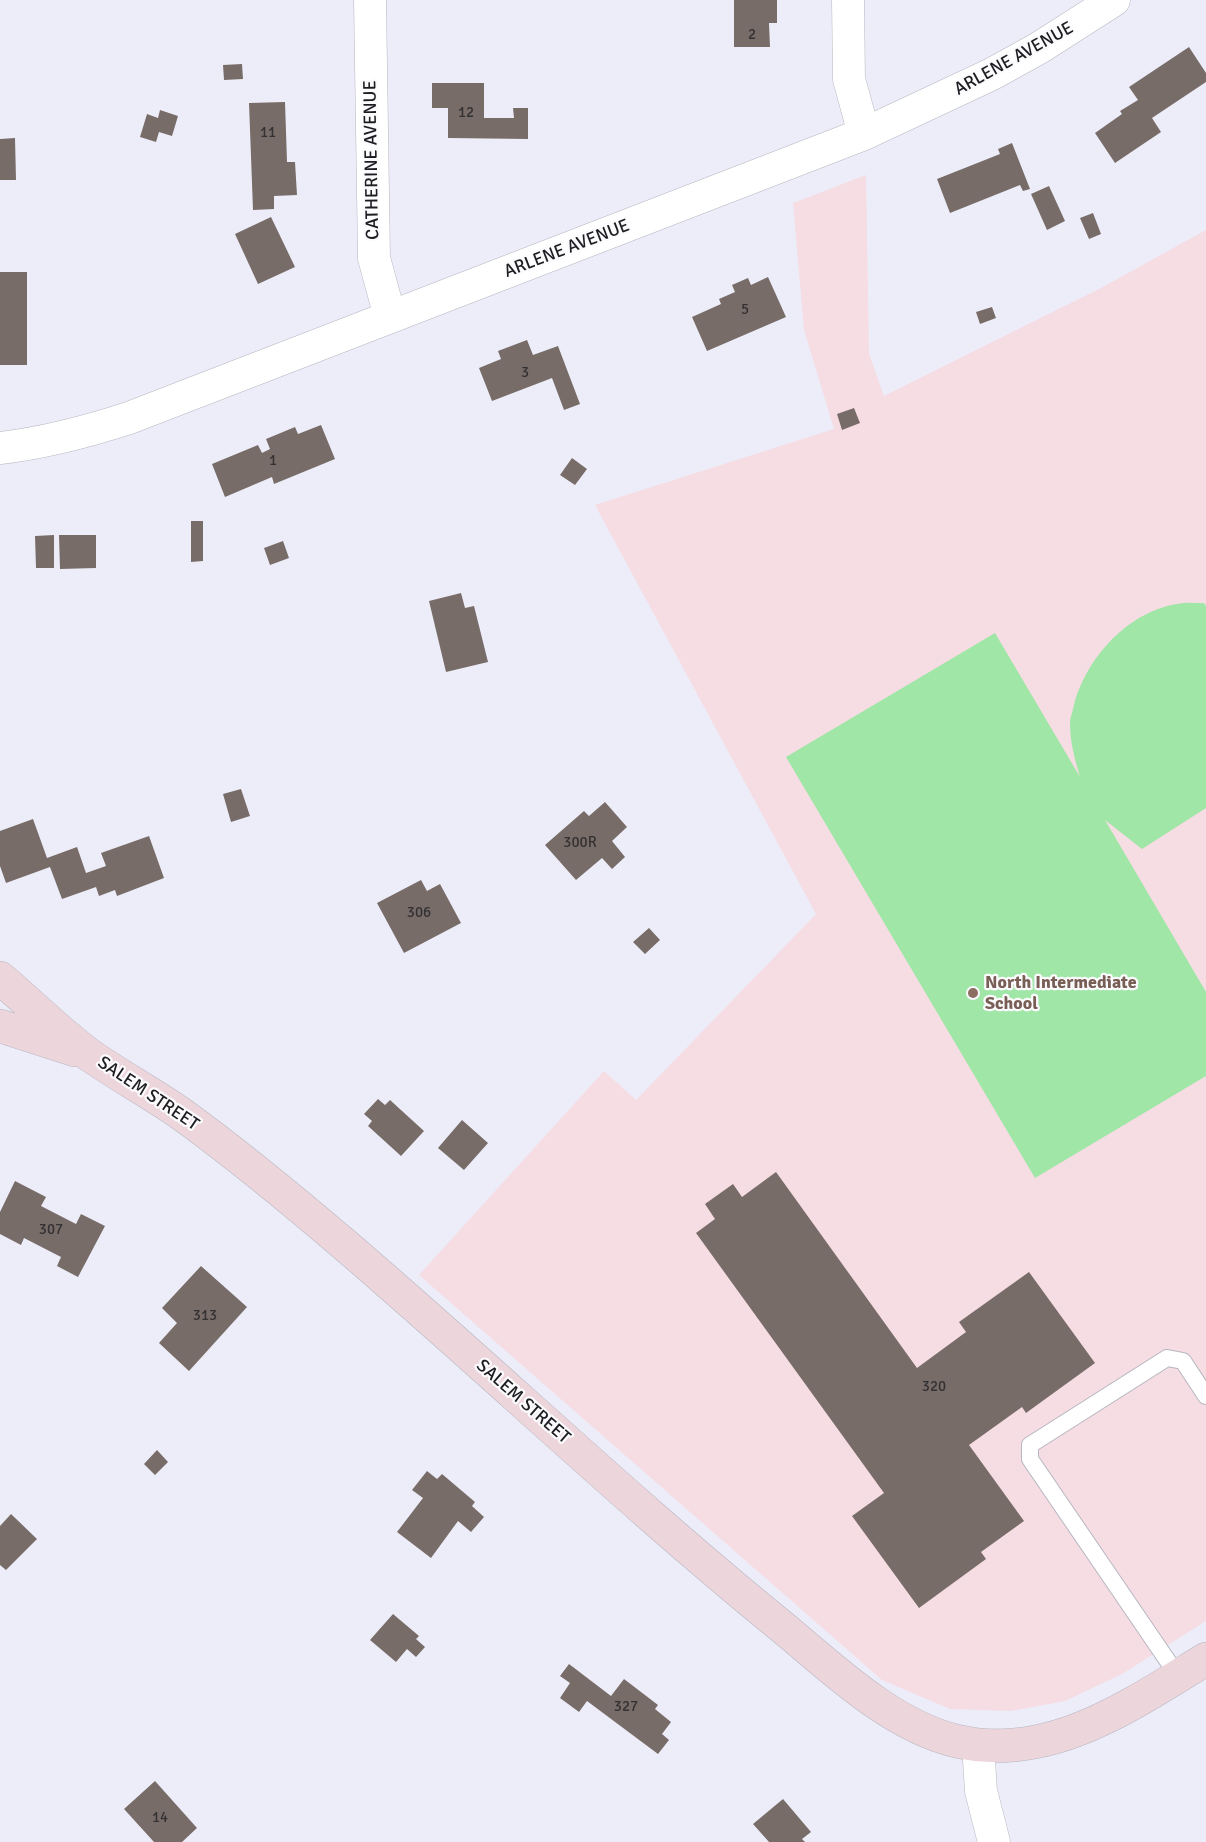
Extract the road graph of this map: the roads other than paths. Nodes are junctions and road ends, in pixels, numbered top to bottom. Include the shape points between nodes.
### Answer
1 (370, 0) edge
2 (848, 0) edge
3 (1114, 0) edge
4 (864, 134) junction
5 (390, 317) junction
6 (0, 448) edge
7 (0, 978) edge
8 (0, 1026) edge
9 (91, 1056) junction
10 (1206, 1396) edge
11 (1206, 1659) edge
12 (1178, 1676) junction
13 (978, 1745) junction
14 (994, 1842) edge

1 - 5 street, CATHERINE AVENUE via 374,258
2 - 4 street via 849,79
3 - 4 street, ARLENE AVENUE via 992,74
4 - 5 street, ARLENE AVENUE
5 - 6 street, ARLENE AVENUE via 97,429
7 - 9 street, SALEM STREET
8 - 9 street
9 - 13 street, SALEM STREET via 180,1113 344,1244 712,1569 868,1696 919,1729
10 - 12 lane via 1183,1361 1167,1358 1030,1445 1030,1459
11 - 12 street, SALEM STREET
12 - 13 street, SALEM STREET via 1106,1718 1075,1731 1028,1743
13 - 14 street via 981,1791

